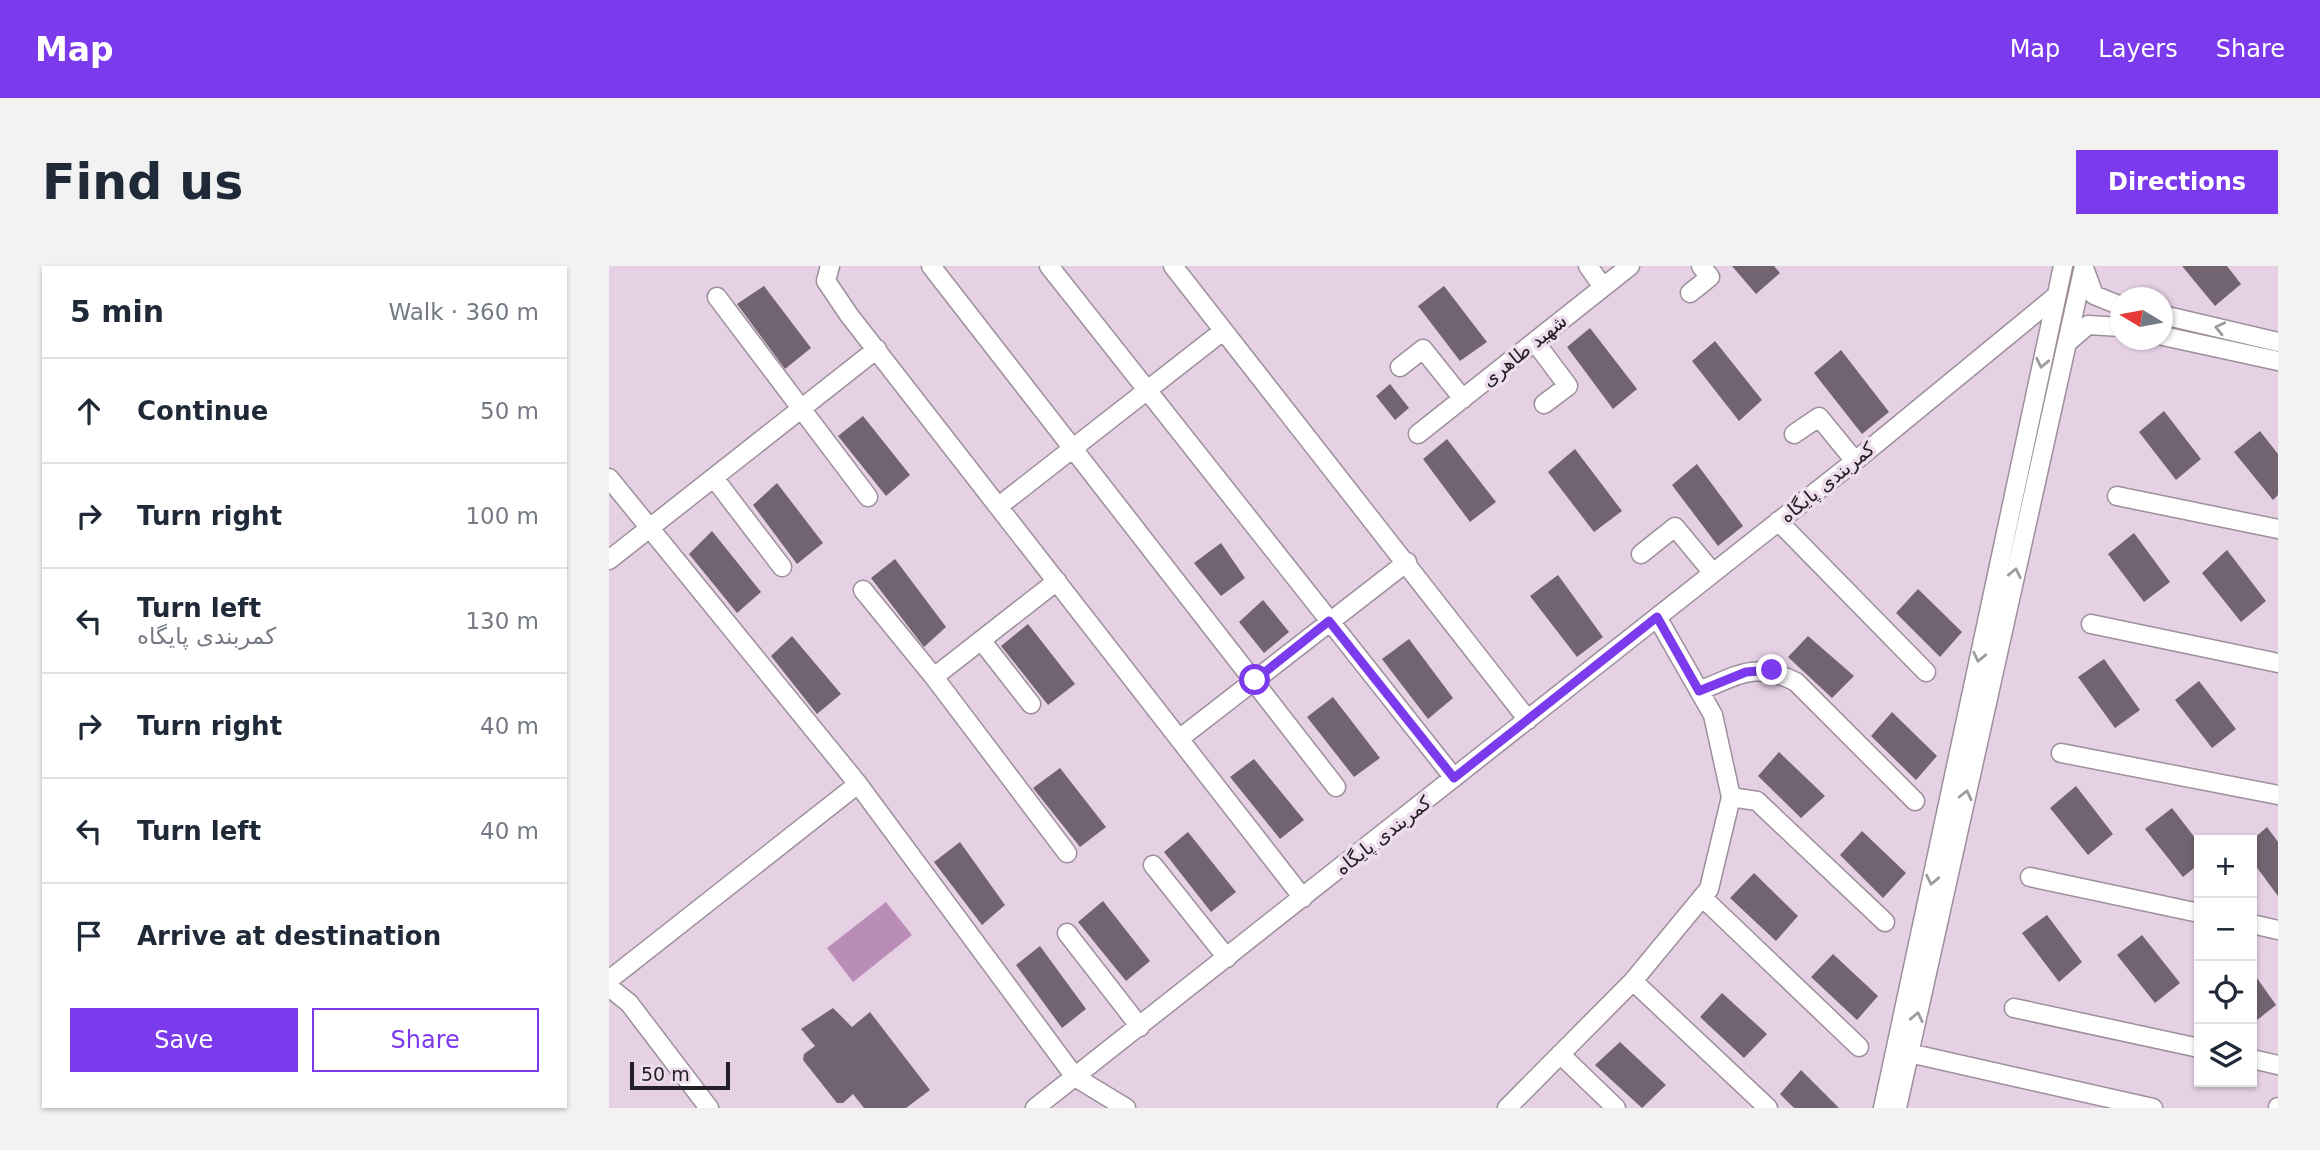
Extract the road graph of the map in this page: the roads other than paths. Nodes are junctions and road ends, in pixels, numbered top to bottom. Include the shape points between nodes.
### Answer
1 (830, 266) edge
2 (931, 266) edge
3 (1049, 266) edge
4 (1173, 266) edge
5 (1588, 266) edge
6 (1630, 266) edge
7 (1701, 266) edge
8 (2063, 266) edge
9 (2084, 267) edge
10 (1603, 288) junction
11 (1690, 293) dead end
12 (717, 296) dead end
13 (2056, 296) junction
14 (2110, 302) edge
15 (2173, 318) edge
16 (2110, 326) edge
17 (1223, 331) junction
18 (2173, 337) edge
19 (1535, 342) junction
20 (2278, 342) edge
21 (2067, 343) junction
22 (877, 349) junction
23 (2278, 361) edge
24 (1400, 367) dead end
25 (1145, 391) junction
26 (1464, 399) junction
27 (1544, 404) dead end
28 (801, 409) junction
29 (1794, 434) dead end
30 (1418, 435) dead end
31 (1073, 448) junction
32 (1855, 461) junction
33 (609, 478) edge
34 (714, 478) junction
35 (2117, 496) dead end
36 (868, 497) dead end
37 (999, 506) junction
38 (2018, 515) junction
39 (1779, 521) junction
40 (650, 528) junction
41 (2278, 529) edge
42 (1641, 554) dead end
43 (609, 560) edge
44 (1407, 562) junction
45 (782, 567) dead end
46 (1713, 573) junction
47 (1057, 581) junction
48 (863, 590) dead end
49 (1657, 617) junction
50 (1329, 621) junction
51 (2091, 624) dead end
52 (981, 640) junction
53 (2278, 663) edge
54 (1926, 672) dead end
55 (934, 677) junction
56 (1255, 680) junction
57 (1699, 691) junction
58 (1031, 704) dead end
59 (1528, 720) junction
60 (1179, 739) junction
61 (2061, 753) dead end
62 (1454, 778) junction
63 (858, 784) junction
64 (1336, 787) dead end
65 (2278, 794) edge
66 (1731, 797) junction
67 (1915, 801) dead end
68 (1067, 853) dead end
69 (1153, 865) dead end
70 (2030, 877) dead end
71 (1702, 897) junction
72 (1303, 898) junction
73 (2194, 912) edge
74 (1885, 922) dead end
75 (2257, 925) edge
76 (2278, 930) edge
77 (1067, 933) dead end
78 (1227, 958) junction
79 (609, 980) edge
80 (1633, 981) junction
81 (609, 987) edge
82 (2014, 1008) dead end
83 (1140, 1027) junction
84 (1859, 1047) dead end
85 (2194, 1047) edge
86 (1909, 1053) junction
87 (1560, 1055) junction
88 (2257, 1060) edge
89 (2278, 1065) edge
90 (1073, 1079) junction
91 (709, 1108) edge
92 (1035, 1108) edge
93 (1112, 1108) edge
94 (1126, 1108) edge
95 (1507, 1108) edge
96 (1616, 1108) edge
97 (1768, 1108) edge
98 (1883, 1108) edge
99 (1898, 1108) edge
100 (2153, 1108) edge

1 - 22 street via 826,281
2 - 31 street
3 - 25 street
4 - 17 street
5 - 10 street
6 - 10 street, شهید طاهری
7 - 11 street via 1710,277
8 - 13 street
9 - 14 street via 2094,295
9 - 21 street
10 - 19 street, شهید طاهری
12 - 28 street
13 - 32 street, کمربندی پایگاه
13 -> 38 street
20 -> 15 street
16 - 21 street via 2088,325
17 - 25 street
17 - 44 street
18 - 23 street
19 - 26 street, شهید طاهری
19 - 27 street via 1568,386
21 - 38 street
22 - 28 street
22 - 37 street
24 - 26 street via 1423,349
25 - 31 street
25 - 50 street
26 - 30 street, شهید طاهری
28 - 34 street
28 - 36 street
29 - 32 street via 1819,417
31 - 37 street
31 - 56 street
32 - 39 street, کمربندی پایگاه
33 - 40 street
34 - 40 street
34 - 45 street
35 - 41 street
37 - 47 street
86 -> 38 street
38 -> 98 street
39 - 46 street, کمربندی پایگاه
39 - 54 street
40 - 43 street
40 - 63 street
42 - 46 street via 1675,527
44 - 50 street
44 - 59 street
46 - 49 street, کمربندی پایگاه
47 - 52 street
47 - 60 street
48 - 55 street
49 - 57 street
49 - 59 street, کمربندی پایگاه
50 - 56 street
50 - 62 street
51 - 53 street
52 - 55 street
52 - 58 street
55 - 68 street
56 - 60 street
56 - 64 street
57 - 66 street via 1713,715
57 - 67 street via 1746,672 1772,670 1796,682
59 - 62 street, کمربندی پایگاه
60 - 72 street
61 - 65 street
62 - 72 street, کمربندی پایگاه
63 - 79 street
63 - 90 street
66 - 71 street via 1709,889
66 - 74 street via 1758,801
69 - 78 street
70 - 73 street
71 - 80 street
71 - 84 street
72 - 78 street, کمربندی پایگاه
75 - 76 street
77 - 83 street
78 - 83 street, کمربندی پایگاه
80 - 87 street
80 - 97 street
81 - 91 street via 629,1003
82 - 85 street
83 - 90 street, کمربندی پایگاه
86 - 99 street
86 - 100 street
87 - 95 street
87 - 96 street
88 - 89 street
90 - 92 street, کمربندی پایگاه
90 - 93 street
90 - 94 street

